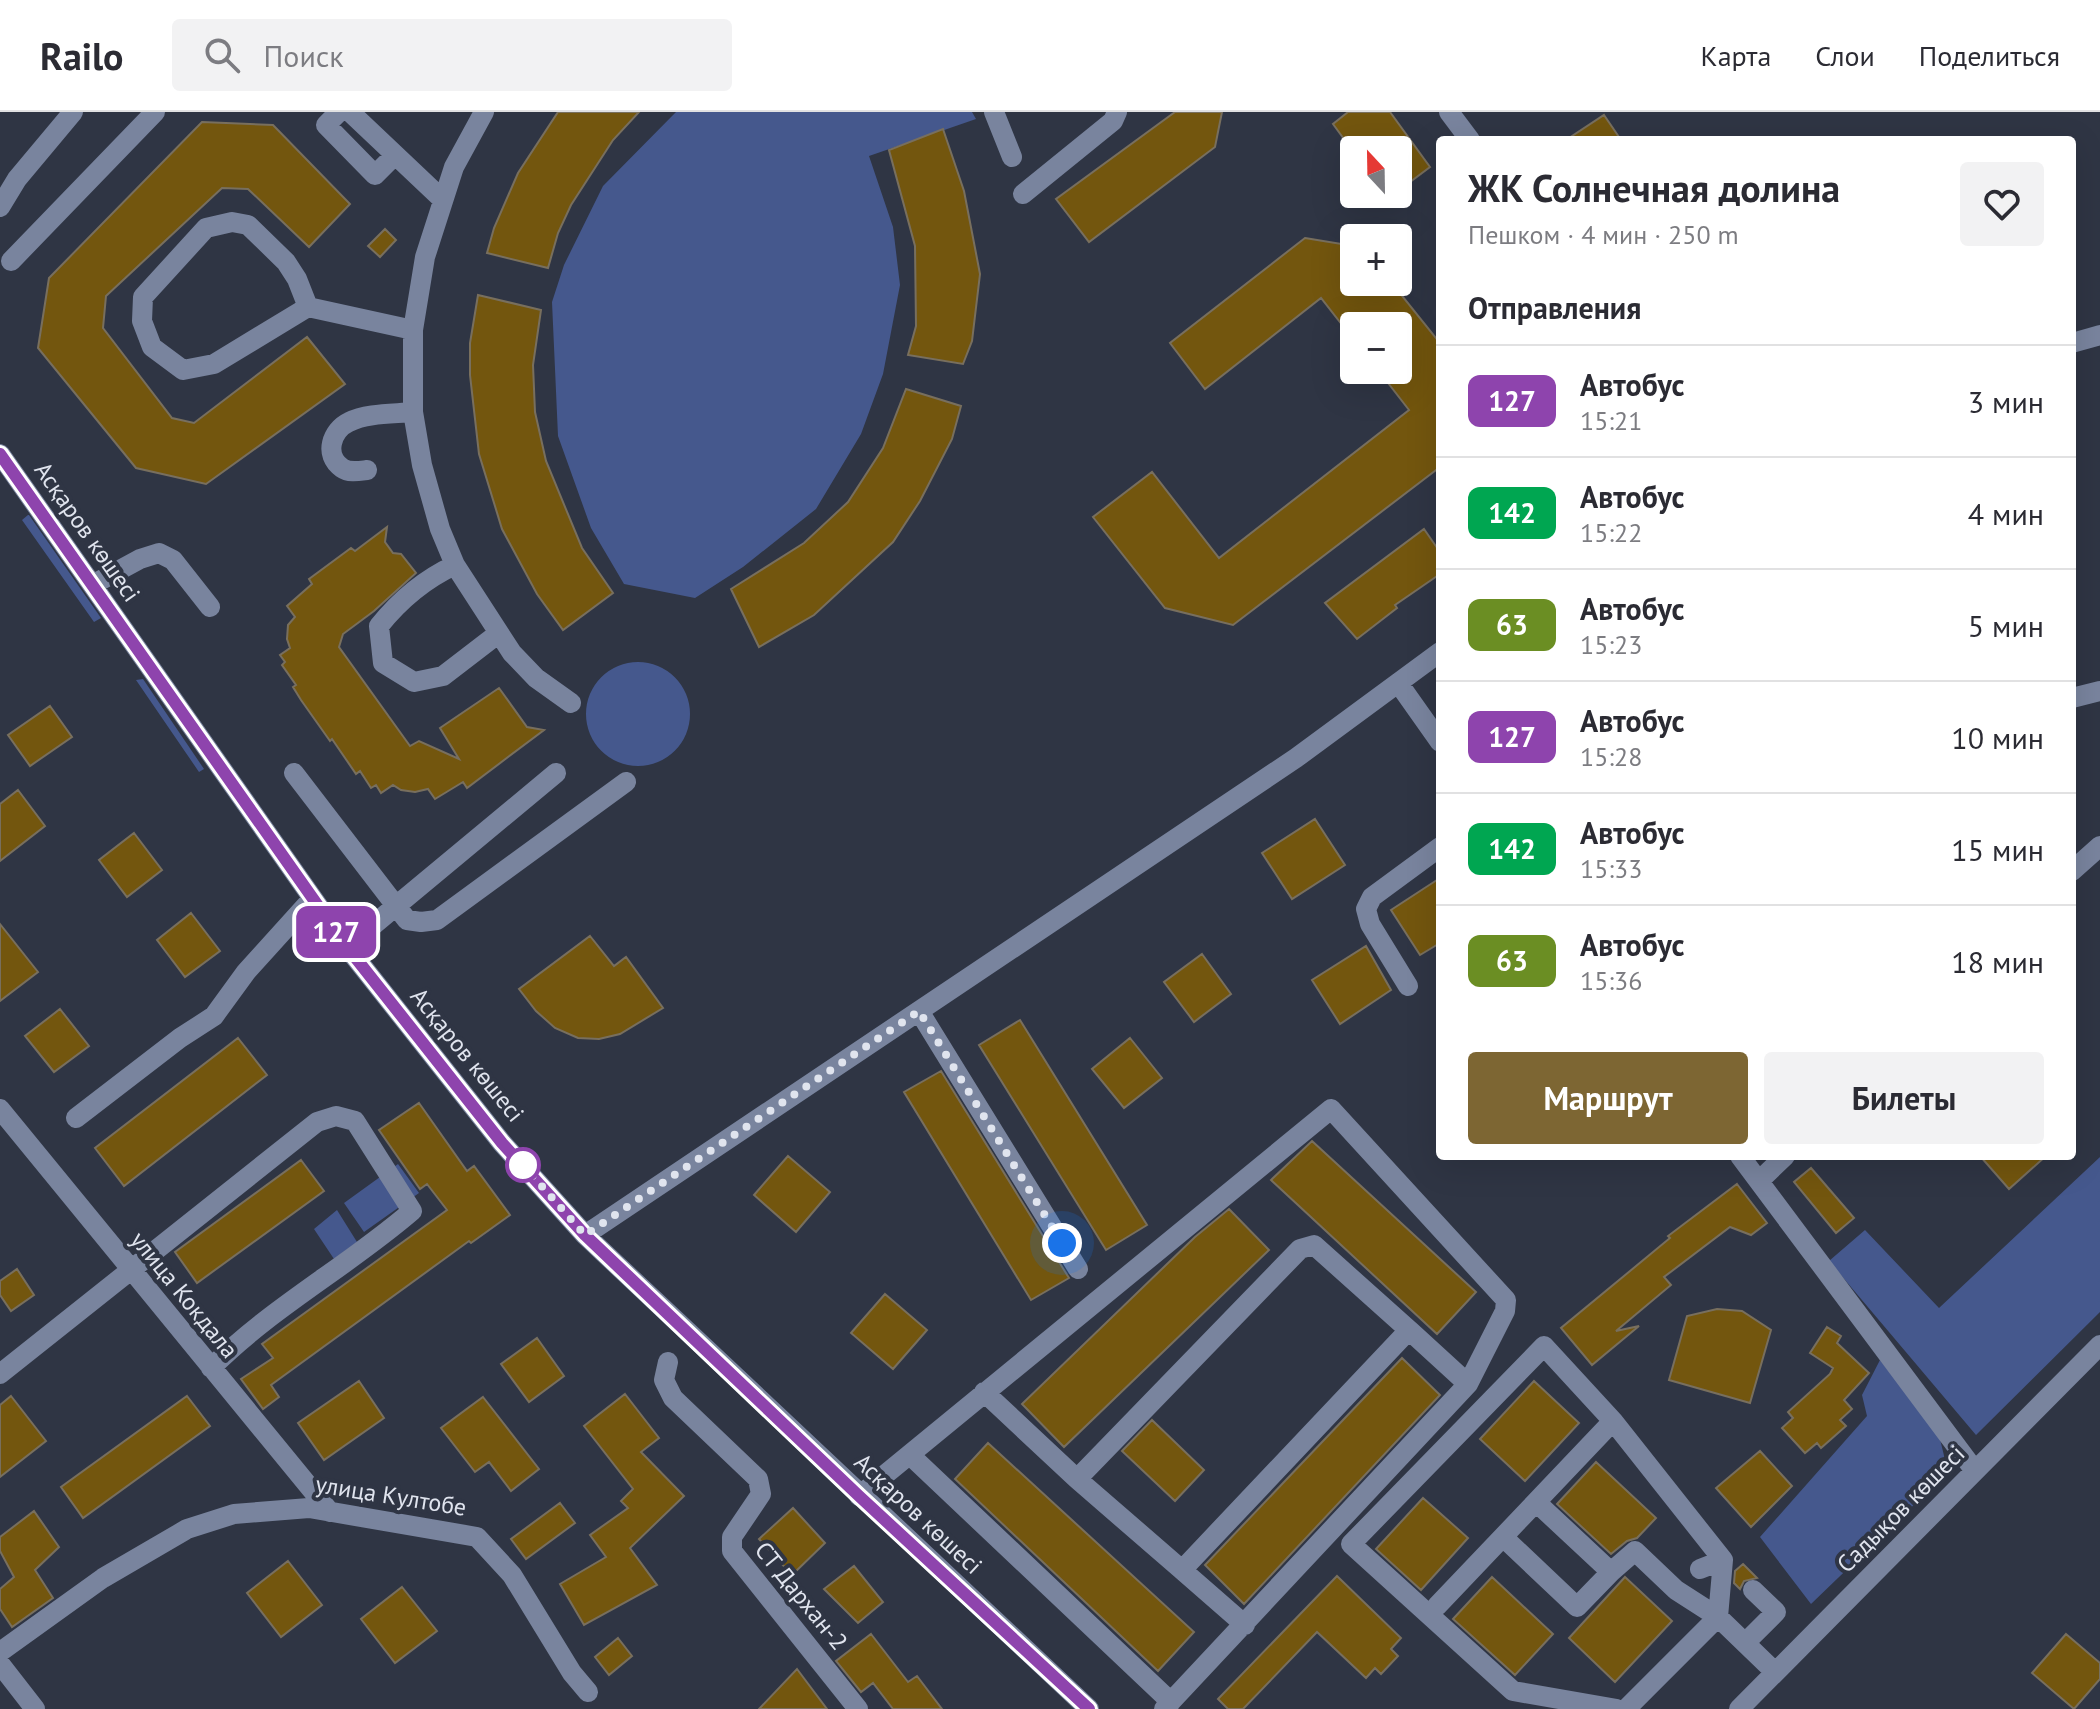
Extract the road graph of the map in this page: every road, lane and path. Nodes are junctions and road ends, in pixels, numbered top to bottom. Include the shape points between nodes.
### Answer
1 (73, 112) edge
2 (155, 112) edge
3 (339, 112) edge
4 (350, 112) edge
5 (484, 112) edge
6 (994, 112) edge
7 (1117, 112) edge
8 (1449, 112) edge
9 (1467, 136) edge
10 (394, 156) junction
11 (1012, 157) dead end
12 (1023, 194) dead end
13 (443, 200) junction
14 (0, 207) edge
15 (11, 261) dead end
16 (308, 307) junction
17 (413, 330) junction
18 (2100, 335) edge
19 (2076, 342) edge
20 (413, 412) junction
21 (0, 454) edge
22 (367, 470) dead end
23 (455, 565) junction
24 (92, 585) junction
25 (210, 607) dead end
26 (499, 633) junction
27 (1436, 655) edge
28 (1399, 684) junction
29 (2100, 691) edge
30 (2076, 697) edge
31 (571, 703) dead end
32 (1436, 736) edge
33 (294, 773) dead end
34 (556, 773) dead end
35 (626, 782) dead end
36 (2100, 846) edge
37 (1436, 850) edge
38 (2076, 867) edge
39 (312, 899) junction
40 (396, 906) junction
41 (347, 947) junction
42 (1408, 986) dead end
43 (919, 1011) junction
44 (0, 1109) edge
45 (76, 1118) dead end
46 (1743, 1160) edge
47 (1781, 1160) edge
48 (1759, 1181) junction
49 (585, 1235) junction
50 (1078, 1269) dead end
51 (130, 1270) junction
52 (1409, 1330) junction
53 (2100, 1345) edge
54 (668, 1362) dead end
55 (211, 1368) junction
56 (0, 1374) edge
57 (1468, 1384) junction
58 (984, 1392) junction
59 (1609, 1425) junction
60 (910, 1455) junction
61 (1975, 1471) junction
62 (1077, 1479) junction
63 (859, 1496) junction
64 (1536, 1502) junction
65 (330, 1512) junction
66 (1503, 1537) junction
67 (1723, 1560) junction
68 (1698, 1561) dead end
69 (1182, 1570) junction
70 (1611, 1572) junction
71 (1753, 1590) dead end
72 (1437, 1606) dead end
73 (1718, 1617) junction
74 (1245, 1625) junction
75 (1745, 1643) junction
76 (0, 1652) edge
77 (0, 1664) edge
78 (1775, 1672) junction
79 (1578, 1690) dead end
80 (588, 1692) dead end
81 (1595, 1705) junction
82 (1168, 1706) edge
83 (35, 1709) edge
84 (858, 1709) edge
85 (1089, 1709) edge
86 (1617, 1709) edge
87 (1626, 1709) edge
88 (1739, 1709) edge

1 - 14 street
2 - 15 street
3 - 10 street via 326,125 375,175
4 - 10 street
5 - 13 street
6 - 11 street
7 - 12 street via 1113,121
8 - 9 street
10 - 13 street
13 - 17 street via 425,257
16 - 16 street via 214,364 183,370 152,347 142,321 143,297 206,228 232,222 248,225 286,262
16 - 17 street
17 - 20 street
18 - 19 street
20 - 22 street via 350,421 335,432 334,460 342,468
20 - 23 street via 440,529
21 - 24 street, Асқаров көшесі
23 - 26 street
23 - 26 street via 395,606 379,626 383,663 414,682 443,676
24 - 25 street via 159,553 173,560
24 - 39 street, Асқаров көшесі
26 - 31 street via 536,678
27 - 28 street
28 - 32 street
28 - 43 street
29 - 30 street
33 - 40 street
34 - 40 street
35 - 40 street via 437,920 407,920
36 - 38 street
37 - 42 street via 1372,897 1366,909
39 - 41 street, Асқаров көшесі
39 - 45 street via 214,1016
40 - 41 street
41 - 49 street, Асқаров көшесі via 502,1143
43 - 49 street
43 - 50 street
44 - 51 street, улица Кокдала
46 - 48 street
47 - 48 street
48 - 61 street
49 - 63 street, Асқаров көшесі
51 - 55 street, улица Кокдала
51 - 55 street via 317,1122 336,1116 355,1121 412,1211 308,1287
51 - 56 street
52 - 57 street
52 - 62 street via 1314,1245 1300,1249
52 - 69 street
53 - 61 street, Садықов көшесі
54 - 84 street, СТ Дархан-2 via 664,1380 673,1398 758,1479 761,1494 732,1537 732,1551
55 - 65 street, улица Кокдала
57 - 58 street via 1500,1323 1506,1300 1331,1109
57 - 74 street
58 - 60 street
58 - 62 street
59 - 64 street
59 - 67 street
59 - 81 street via 1544,1346 1454,1449 1351,1544 1513,1691
60 - 63 street
60 - 82 street
61 - 78 street, Садықов көшесі
62 - 69 street
63 - 85 street, Асқаров көшесі
64 - 66 street
64 - 70 street
65 - 76 street, улица Култобе via 309,1508 234,1514 187,1529 103,1578
65 - 80 street, улица Култобе via 477,1537 512,1575
66 - 70 street via 1577,1607
66 - 72 street
67 - 68 street
67 - 73 street
69 - 74 street
70 - 73 street via 1635,1551 1676,1590
71 - 75 street via 1776,1612
73 - 75 street
73 - 87 street
74 - 82 street
75 - 78 street
77 - 83 street
78 - 88 street, Садықов көшесі
79 - 81 street
81 - 86 street

